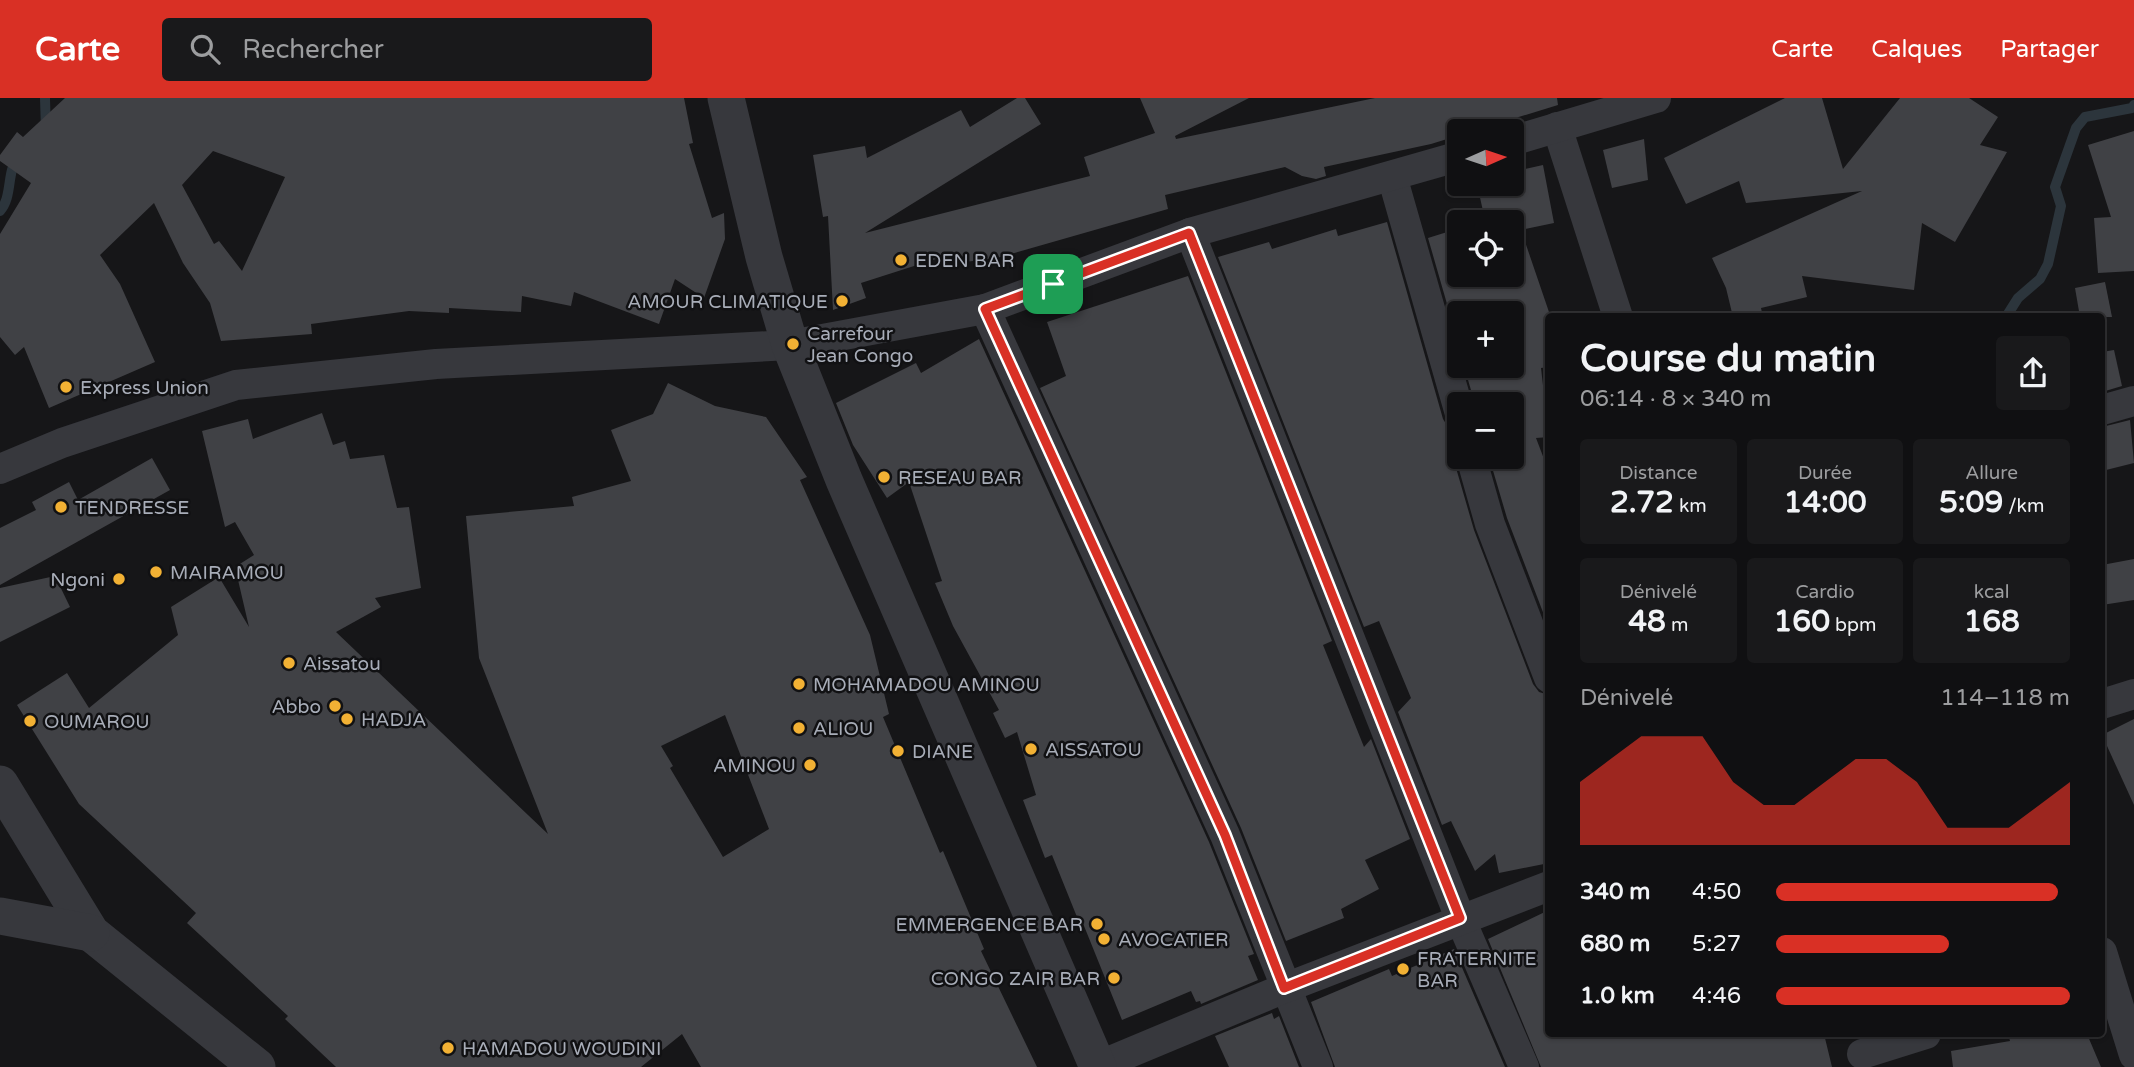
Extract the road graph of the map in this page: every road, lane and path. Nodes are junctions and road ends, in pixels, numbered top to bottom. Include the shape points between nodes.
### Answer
1 (1656, 98) edge
2 (728, 99) edge
3 (1557, 127) junction
4 (1524, 137) edge
5 (1447, 160) edge
6 (1392, 176) junction
7 (1189, 233) junction
8 (985, 309) junction
9 (1617, 313) edge
10 (790, 345) junction
11 (1454, 392) edge
12 (2134, 401) edge
13 (2105, 409) edge
14 (0, 469) edge
15 (1474, 469) edge
16 (1545, 668) edge
17 (2134, 694) edge
18 (2105, 703) edge
19 (0, 784) edge
20 (1545, 887) edge
21 (0, 916) edge
22 (1460, 918) junction
23 (91, 933) junction
24 (2112, 971) edge
25 (1284, 988) junction
26 (1915, 1037) edge
27 (1861, 1052) edge
28 (2134, 1055) edge
29 (257, 1067) edge
30 (1098, 1067) edge
31 (1318, 1067) edge
32 (1524, 1067) edge

1 - 3 street
2 - 10 street via 764,257
3 - 4 street
3 - 9 street
5 - 6 street
6 - 7 street
6 - 11 street
7 - 8 street
7 - 22 street
8 - 10 street
8 - 25 street via 1225,835
10 - 14 street via 436,364 236,385 62,443
10 - 30 street
12 - 13 street
15 - 16 street via 1489,524
17 - 18 street
19 - 23 street
20 - 22 street
21 - 23 street
22 - 25 street
22 - 32 street
23 - 29 street
24 - 28 street
25 - 30 street
25 - 31 street
26 - 27 street

